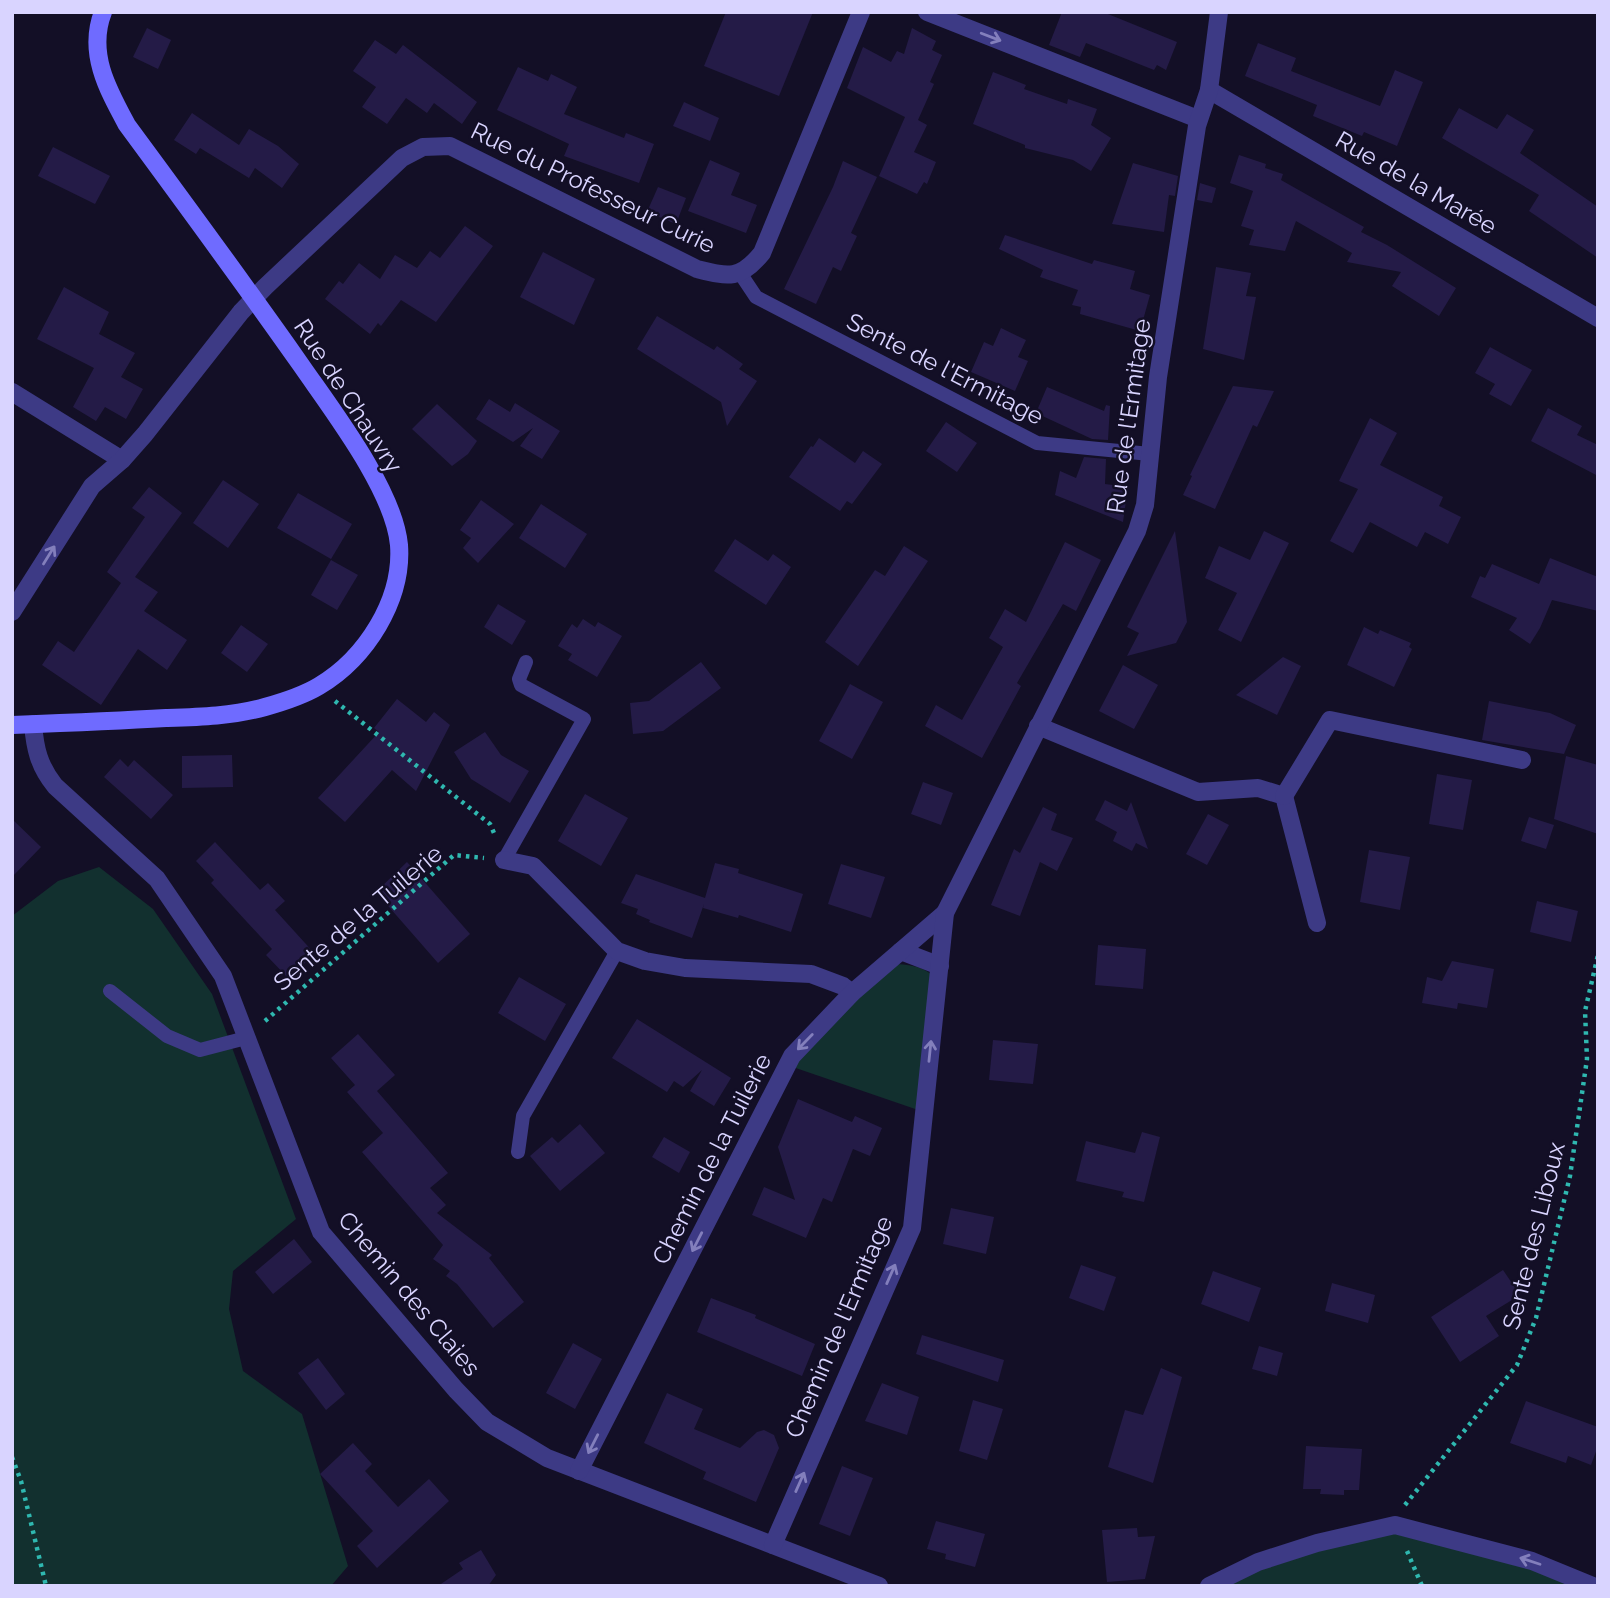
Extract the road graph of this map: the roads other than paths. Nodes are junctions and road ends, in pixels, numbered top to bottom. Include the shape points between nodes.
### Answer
1 (103, 12) edge
2 (861, 12) edge
3 (928, 12) edge
4 (1219, 12) edge
5 (1209, 90) junction
6 (1198, 119) junction
7 (740, 273) junction
8 (254, 300) junction
9 (1598, 318) edge
10 (12, 391) edge
11 (1150, 454) junction
12 (122, 460) junction
13 (12, 612) edge
14 (526, 662) dead end
15 (12, 724) edge
16 (33, 724) junction
17 (1038, 726) junction
18 (1522, 760) dead end
19 (1284, 796) junction
20 (503, 860) joint
21 (945, 913) junction
22 (1317, 923) dead end
23 (617, 951) junction
24 (901, 951) junction
25 (940, 966) junction
26 (110, 991) dead end
27 (852, 993) junction
28 (246, 1038) junction
29 (518, 1152) dead end
30 (579, 1471) junction
31 (773, 1545) junction
32 (879, 1586) edge
33 (1209, 1586) edge
34 (1593, 1586) edge

1 - 8 street, Rue de Chauvry via 97,41 99,66 112,97 127,125
2 - 7 street, Rue du Professeur Curie via 762,253
3 -> 6 street
4 - 5 street, Rue de l'Ermitage
5 - 6 street, Rue de l'Ermitage
5 - 9 street, Rue de la Marée
6 - 11 street, Rue de l'Ermitage
7 - 8 street, Rue du Professeur Curie via 724,276 697,269 450,146 436,145 402,158
7 - 11 lane, Sente de l'Ermitage via 756,298 1037,443
8 - 12 street, Rue du Professeur Curie
8 - 16 street, Rue de Chauvry via 351,438 389,508 399,544 390,605 375,631 336,674 318,687 263,708 192,717
10 - 12 street
11 - 17 street, Rue de l'Ermitage via 1145,505 1137,531
13 -> 12 street, Rue du Professeur Curie via 92,486
14 - 20 lane via 521,685 584,719
15 - 16 street, Rue de Chauvry
16 - 28 street, Chemin des Claies via 39,762 46,774 157,879 223,976
17 - 19 street via 1198,792 1258,788
17 - 21 street, Rue de l'Ermitage
18 - 19 street via 1330,720
19 - 22 street
20 - 23 street via 533,866
21 - 24 street, Chemin de la Tuilerie
21 - 25 street, Chemin de l'Ermitage
23 - 27 street via 685,968 811,974
23 - 29 lane via 523,1116
24 - 25 street
24 - 27 street, Chemin de la Tuilerie
31 -> 25 street, Chemin de l'Ermitage via 912,1228
26 - 28 lane via 167,1036 200,1050
27 -> 30 street, Chemin de la Tuilerie via 792,1056
28 - 30 street, Chemin des Claies via 321,1233 487,1422 547,1458
30 - 31 street, Chemin des Claies
31 - 32 street, Chemin des Claies
34 -> 33 street via 1532,1560 1395,1525 1258,1562

